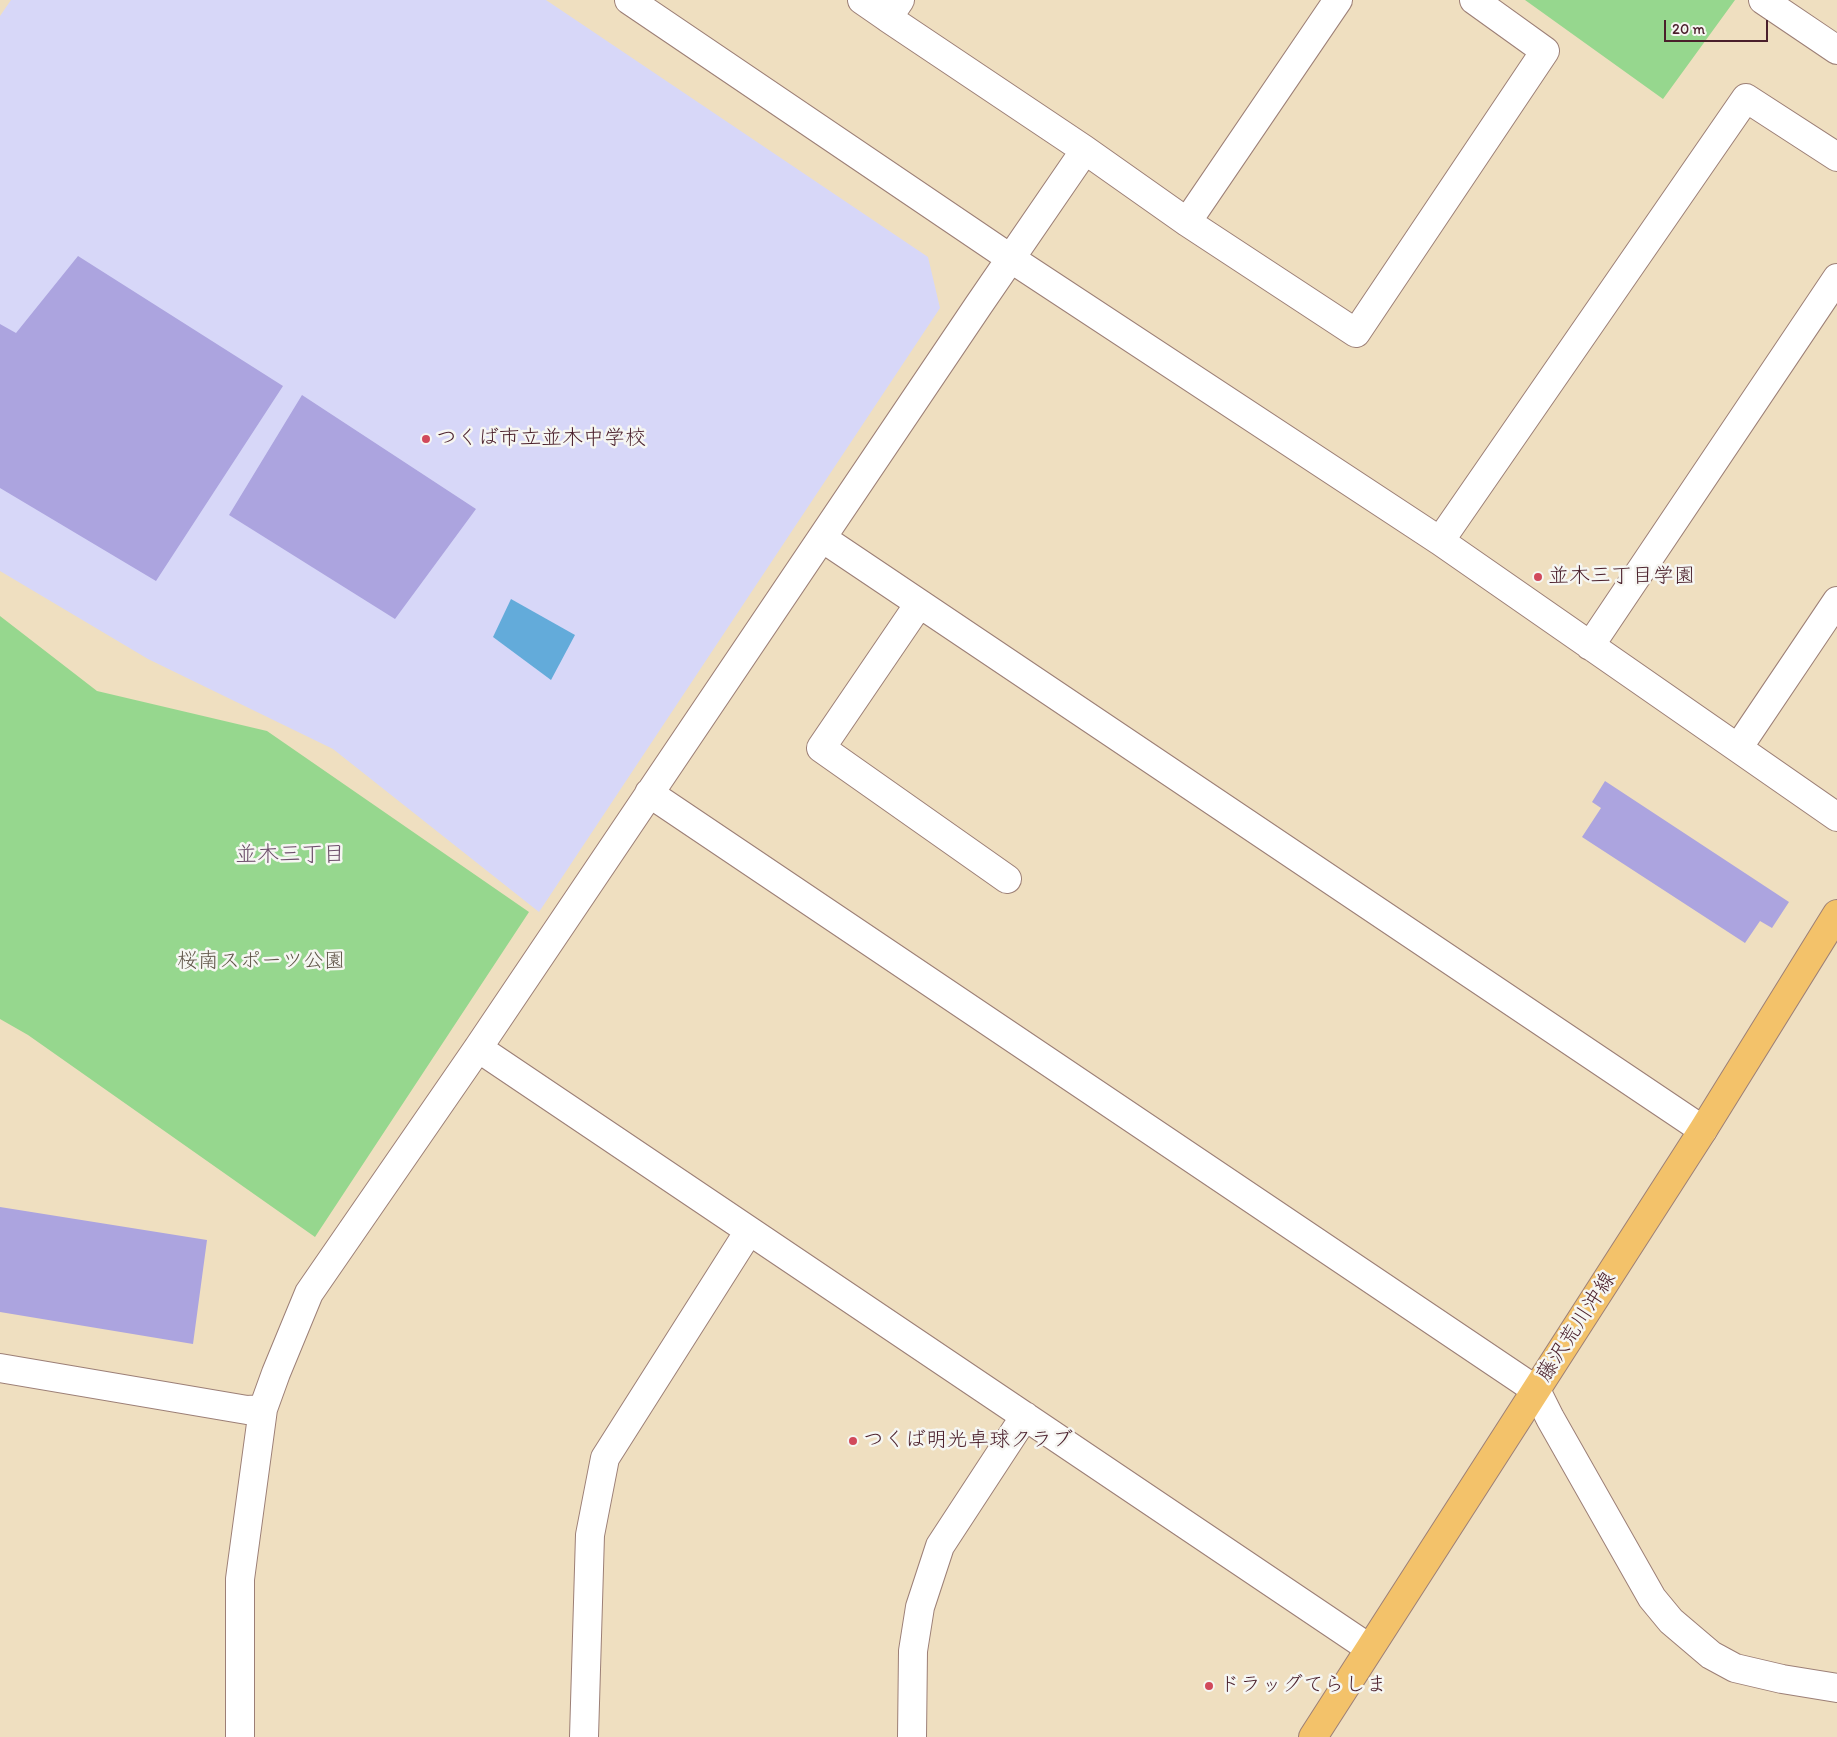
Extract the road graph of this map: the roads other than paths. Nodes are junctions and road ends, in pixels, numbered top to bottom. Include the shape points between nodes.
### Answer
1 (629, 0) edge
2 (862, 0) edge
3 (1338, 0) edge
4 (1474, 0) edge
5 (1762, 0) edge
6 (894, 9) edge
7 (1837, 50) edge
8 (1085, 150) junction
9 (1837, 157) edge
10 (1187, 222) junction
11 (1010, 258) junction
12 (1837, 278) edge
13 (822, 538) junction
14 (1440, 541) junction
15 (1837, 601) edge
16 (919, 604) junction
17 (1590, 646) junction
18 (1738, 748) junction
19 (649, 792) junction
20 (1837, 818) edge
21 (1007, 879) dead end
22 (1837, 914) edge
23 (478, 1048) junction
24 (1703, 1130) junction
25 (750, 1231) junction
26 (0, 1368) edge
27 (1536, 1390) junction
28 (263, 1409) junction
29 (1025, 1416) junction
30 (1369, 1648) junction
31 (1837, 1688) edge
32 (240, 1737) edge
33 (584, 1737) edge
34 (912, 1737) edge
35 (1313, 1737) edge

1 - 11 street
2 - 6 street
3 - 10 street
4 - 10 street via 1545,51 1356,333
5 - 7 street
6 - 8 street
8 - 10 street
8 - 11 street
9 - 14 street via 1746,98
11 - 13 street
11 - 14 street
12 - 17 street
13 - 16 street
13 - 19 street
14 - 17 street
15 - 18 street
16 - 21 street via 821,748
16 - 24 street
17 - 18 street
18 - 20 street
19 - 23 street
19 - 27 street
22 - 24 main road, 藤沢荒川沖線
23 - 25 street
23 - 28 street via 309,1293
24 - 27 main road, 藤沢荒川沖線
25 - 29 street
25 - 33 street via 605,1458 590,1535
26 - 28 street via 246,1410
27 - 30 main road, 藤沢荒川沖線
27 - 31 street via 1652,1598 1670,1621 1711,1655 1735,1668
28 - 32 street via 240,1579
29 - 30 street
29 - 34 street via 940,1546 920,1607 915,1642
30 - 35 main road, 藤沢荒川沖線

